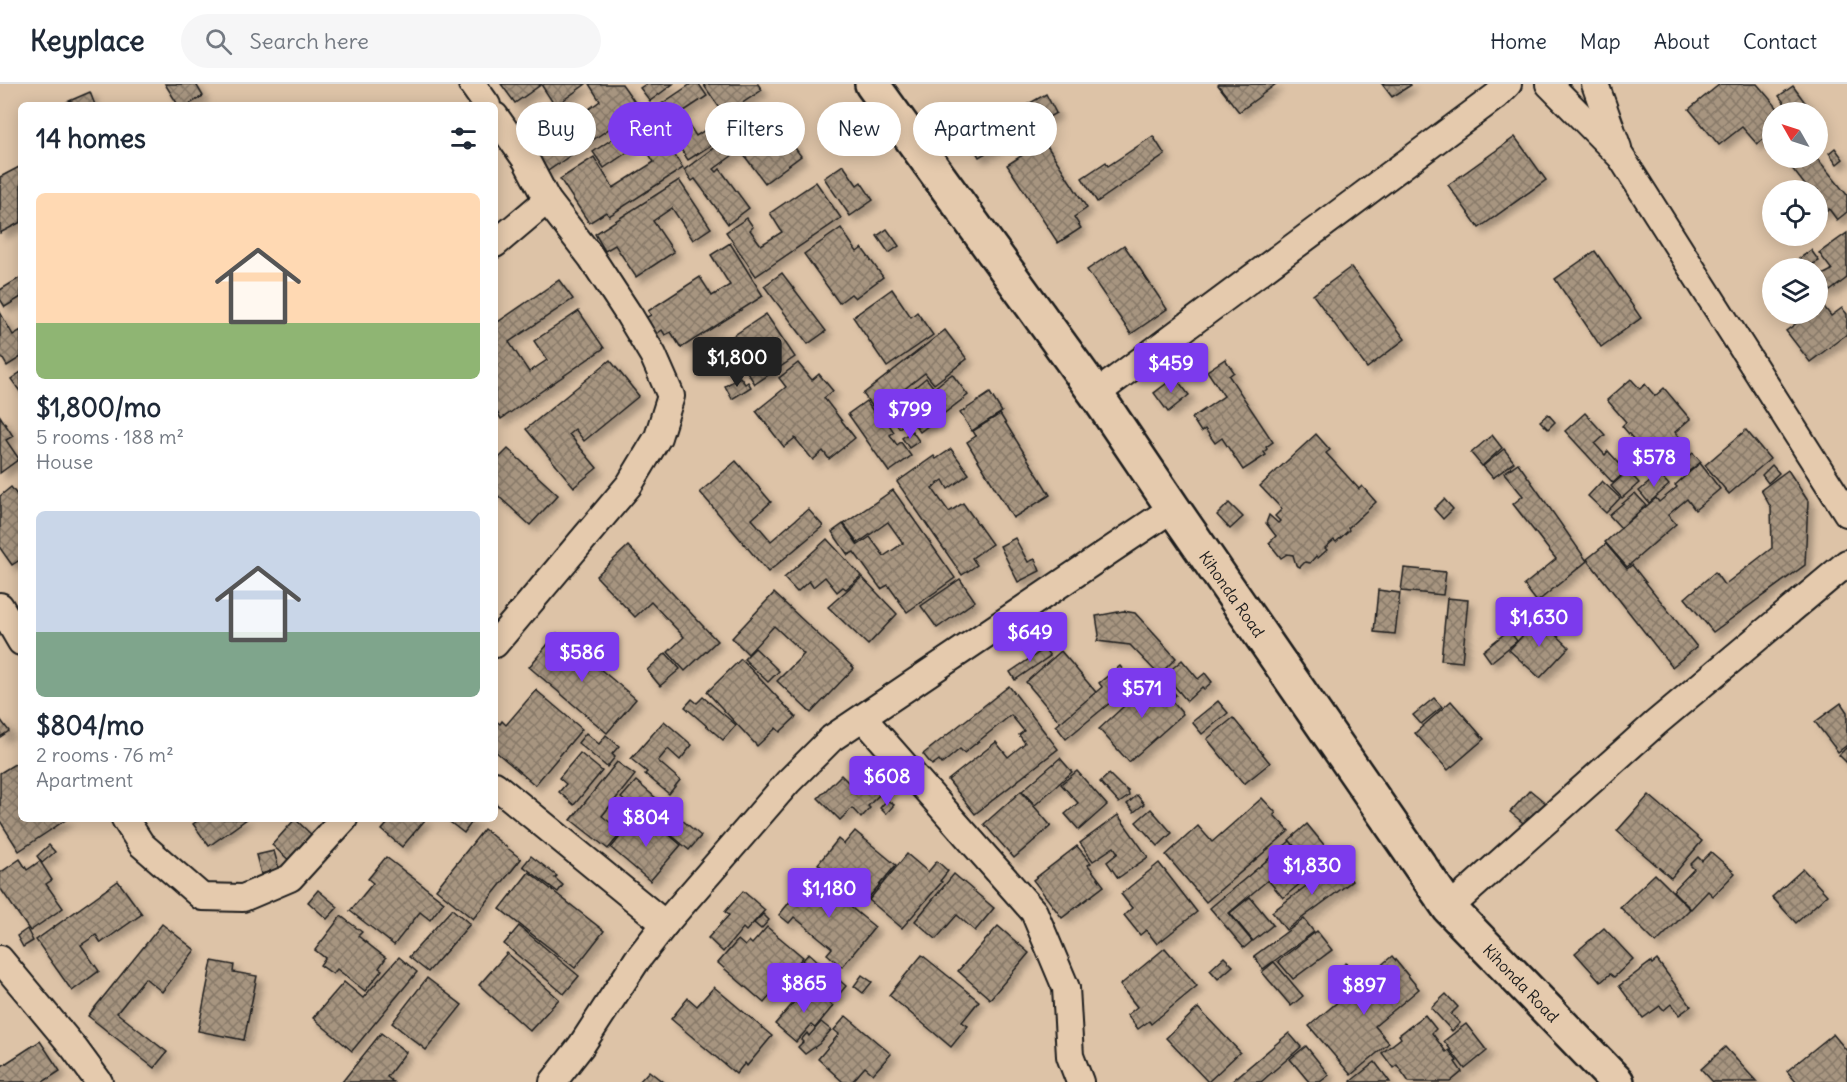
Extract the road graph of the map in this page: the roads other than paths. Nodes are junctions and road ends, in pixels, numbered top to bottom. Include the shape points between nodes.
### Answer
1 (472, 84) edge
2 (872, 84) edge
3 (1508, 84) edge
4 (1549, 84) edge
5 (1595, 84) edge
6 (485, 102) edge
7 (498, 120) edge
8 (1621, 157) junction
9 (547, 200) junction
10 (498, 241) edge
11 (1096, 394) junction
12 (1173, 508) junction
13 (1847, 513) edge
14 (1847, 563) edge
15 (7, 614) edge
16 (18, 636) edge
17 (498, 640) edge
18 (863, 718) junction
19 (498, 787) edge
20 (127, 822) edge
21 (341, 822) edge
22 (1449, 908) junction
23 (665, 924) junction
24 (0, 959) edge
25 (99, 1082) edge
26 (553, 1082) edge
27 (1080, 1082) edge
28 (1617, 1082) edge

1 - 6 street
2 - 11 street, Kihonda Road
3 - 11 street
4 - 8 street
5 - 8 street
7 - 9 street via 526,160
8 - 13 street
9 - 10 street
9 - 17 street via 629,315 671,396 658,437 629,486
11 - 12 street, Kihonda Road
12 - 18 street
12 - 22 street, Kihonda Road
14 - 22 street via 1656,723
15 - 16 street
18 - 23 street via 832,738 788,782
18 - 27 street via 1034,912 1066,988 1070,1056
19 - 23 street
20 - 21 street via 141,844 202,897 243,898 290,878
22 - 28 street, Kihonda Road
23 - 26 street
24 - 25 street

